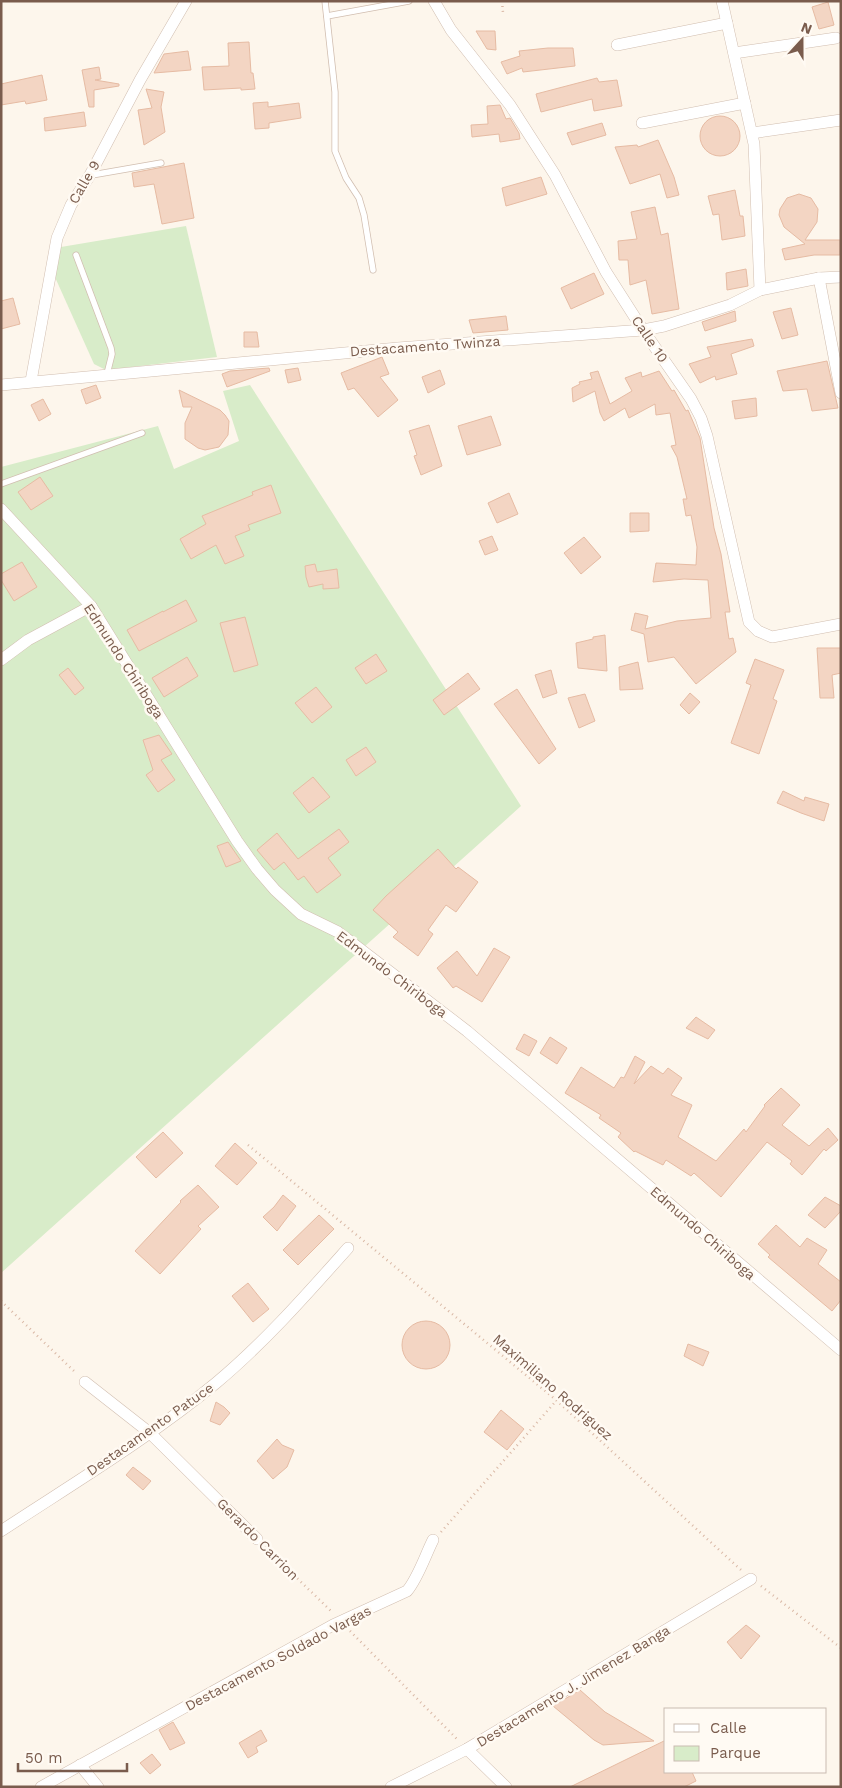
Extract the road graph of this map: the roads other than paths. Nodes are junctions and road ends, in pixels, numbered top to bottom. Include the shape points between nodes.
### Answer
1 (186, 1) edge
2 (325, 1) edge
3 (408, 1) edge
4 (434, 1) edge
5 (722, 1) edge
6 (327, 16) junction
7 (726, 23) junction
8 (836, 38) dead end
9 (617, 45) dead end
10 (734, 53) junction
11 (745, 103) junction
12 (841, 120) edge
13 (642, 123) dead end
14 (752, 133) junction
15 (161, 163) dead end
16 (90, 175) junction
17 (76, 255) dead end
18 (372, 270) dead end
19 (841, 277) edge
20 (819, 278) junction
21 (760, 290) junction
22 (643, 330) junction
23 (107, 374) junction
24 (31, 381) junction
25 (1, 385) edge
26 (841, 393) edge
27 (142, 433) dead end
28 (1, 484) edge
29 (1, 509) edge
30 (91, 606) junction
31 (841, 624) edge
32 (1, 660) edge
33 (348, 1248) dead end
34 (841, 1350) edge
35 (85, 1382) road end
36 (150, 1433) junction
37 (1, 1531) edge
38 (257, 1539) road end
39 (433, 1540) road end
40 (751, 1579) road end
41 (467, 1749) junction
42 (80, 1765) junction
43 (41, 1787) edge
44 (98, 1787) edge
45 (391, 1787) edge
46 (506, 1787) edge

1 - 16 street, Calle 9
2 - 6 lane
3 - 6 lane
4 - 22 street, Calle 10 via 451,30 510,105 555,175 598,258
5 - 7 street
6 - 18 lane via 335,92 335,151 359,198
7 - 9 street
7 - 10 street
8 - 10 street
10 - 11 street
11 - 13 street
11 - 14 street
12 - 14 street
14 - 21 street
15 - 16 lane
16 - 24 street, Calle 9 via 71,205 57,238
17 - 23 lane via 111,348
19 - 20 street, Destacamento Twinza
20 - 21 street, Destacamento Twinza
20 - 26 street
21 - 22 street, Destacamento Twinza via 730,305
22 - 23 street, Destacamento Twinza
22 - 31 street, Calle 10 via 691,398 701,418 749,622 758,632 772,638
23 - 24 street, Destacamento Twinza
24 - 25 street, Destacamento Twinza
27 - 28 lane
29 - 30 street, Edmundo Chiriboga
30 - 32 street via 28,640
30 - 34 street, Edmundo Chiriboga via 237,841 275,890 301,914 338,932 467,1030
33 - 36 street, Destacamento Patuce via 287,1316 217,1382
35 - 36 street, Gerardo Carrion
36 - 37 street, Destacamento Patuce
36 - 38 street, Gerardo Carrion
39 - 42 street, Destacamento Soldado Vargas via 407,1592 341,1621
40 - 41 street, Destacamento J. Jimenez Banga
41 - 45 street, Destacamento J. Jimenez Banga
41 - 46 street
42 - 43 street, Destacamento Soldado Vargas
42 - 44 street

